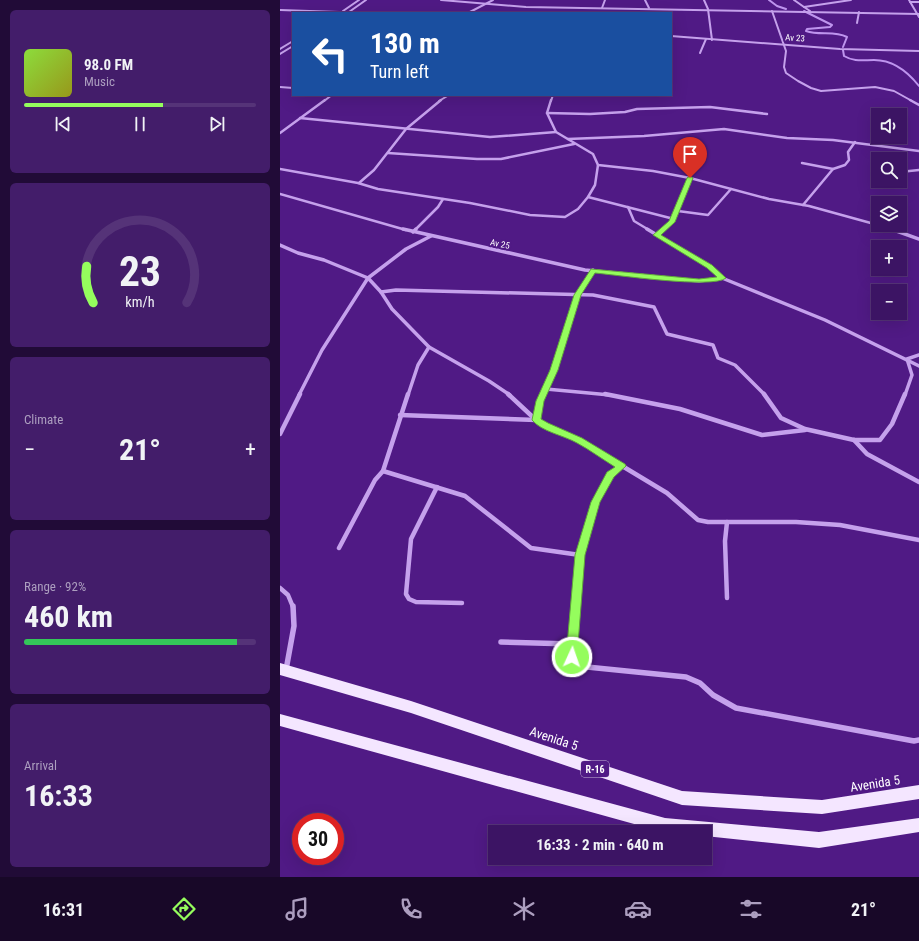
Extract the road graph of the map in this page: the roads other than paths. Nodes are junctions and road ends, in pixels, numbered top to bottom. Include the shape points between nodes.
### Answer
1 (359, 0) edge
2 (366, 0) edge
3 (441, 0) edge
4 (493, 0) edge
5 (605, 0) edge
6 (645, 0) edge
7 (704, 0) edge
8 (794, 0) edge
9 (852, 0) edge
10 (910, 1) edge
11 (919, 2) edge
12 (488, 3) junction
13 (804, 7) junction
14 (602, 8) junction
15 (649, 8) junction
16 (708, 9) junction
17 (280, 10) edge
18 (342, 11) junction
19 (772, 11) junction
20 (810, 11) junction
21 (348, 12) edge
22 (470, 12) edge
23 (859, 12) junction
24 (918, 14) edge
25 (919, 17) edge
26 (857, 24) dead end
27 (672, 36) edge
28 (706, 39) junction
29 (712, 40) junction
30 (292, 42) edge
31 (784, 45) junction
32 (280, 47) edge
33 (292, 47) edge
34 (919, 51) edge
35 (700, 53) dead end
36 (280, 54) edge
37 (280, 88) edge
38 (292, 88) edge
39 (331, 96) edge
40 (447, 96) edge
41 (553, 96) edge
42 (919, 105) edge
43 (547, 113) junction
44 (768, 114) dead end
45 (300, 118) junction
46 (408, 128) junction
47 (556, 132) junction
48 (280, 133) edge
49 (568, 139) junction
50 (856, 142) junction
51 (574, 144) junction
52 (919, 151) edge
53 (388, 153) junction
54 (802, 163) dead end
55 (598, 165) junction
56 (280, 169) edge
57 (833, 169) junction
58 (919, 170) edge
59 (907, 171) edge
60 (690, 178) junction
61 (358, 183) junction
62 (731, 189) junction
63 (280, 194) edge
64 (588, 197) junction
65 (443, 199) junction
66 (803, 205) junction
67 (628, 208) junction
68 (678, 211) junction
69 (674, 218) junction
70 (871, 223) edge
71 (413, 232) junction
72 (899, 232) edge
73 (657, 235) junction
74 (432, 236) junction
75 (919, 239) edge
76 (280, 245) edge
77 (280, 249) edge
78 (290, 249) junction
79 (593, 270) junction
80 (368, 278) junction
81 (722, 278) junction
82 (381, 292) junction
83 (578, 295) junction
84 (429, 347) junction
85 (919, 355) edge
86 (907, 359) junction
87 (919, 366) edge
88 (546, 388) junction
89 (400, 416) junction
90 (536, 420) junction
91 (805, 430) junction
92 (280, 434) edge
93 (854, 440) junction
94 (622, 466) junction
95 (383, 471) junction
96 (919, 482) edge
97 (437, 487) junction
98 (727, 522) junction
99 (919, 540) edge
100 (339, 548) dead end
101 (580, 555) junction
102 (280, 588) edge
103 (727, 598) dead end
104 (462, 603) dead end
105 (501, 642) dead end
106 (572, 644) junction
107 (283, 669) edge
108 (280, 720) edge
109 (919, 740) edge
110 (919, 792) edge
111 (919, 825) edge

1 - 18 street
2 - 21 street
3 - 12 street
4 - 12 street
5 - 14 street
6 - 15 street
7 - 16 street
8 - 13 street
9 - 13 street
10 - 11 street
10 - 24 street
12 - 14 street via 526,7
12 - 22 street
13 - 20 street
14 - 15 street
15 - 16 street
16 - 19 street
16 - 29 street
17 - 18 street
18 - 21 street
19 - 20 street
19 - 31 street
20 - 23 street
23 - 24 street
23 - 26 street
24 - 25 street
27 - 28 street, Av 23
28 - 29 street, Av 23
28 - 35 street
29 - 31 street, Av 23
30 - 32 street
31 - 34 street, Av 23
31 - 42 street via 786,73 814,90 875,87 894,90
33 - 36 street
37 - 38 street
39 - 45 street
40 - 46 street via 437,101
41 - 43 street
43 - 44 street via 590,114 637,109 710,107
43 - 47 street
45 - 46 street
45 - 48 street
46 - 47 street via 490,137
46 - 53 street
47 - 49 street
49 - 50 street via 724,129 787,138
49 - 51 street
50 - 52 street
50 - 57 street via 848,152 845,165
51 - 53 street via 501,159
51 - 55 street via 593,154
53 - 61 street via 383,161
54 - 57 street
55 - 60 street
55 - 64 street via 595,185
56 - 61 street
57 - 66 street
58 - 59 street
60 - 62 street
60 - 68 street
61 - 65 street via 378,189
62 - 66 street
62 - 68 street via 708,215
63 - 71 street, Av 25
64 - 65 street via 578,209 565,217 530,215
64 - 67 street
65 - 71 street
66 - 70 street
67 - 69 street
67 - 73 street via 634,221
68 - 69 street
69 - 73 street
71 - 74 street, Av 25
72 - 75 street
73 - 81 street via 710,267
74 - 79 street, Av 25
74 - 80 street via 406,249
76 - 78 street
77 - 78 street
78 - 80 street
79 - 81 street, Av 25 via 699,281
79 - 83 street
80 - 82 street
80 - 92 street via 322,350
81 - 86 street via 825,320
82 - 83 street via 396,290
82 - 84 street via 392,309
83 - 88 street
83 - 91 street via 593,295 654,307 667,334 713,345 718,358 735,365 768,398 781,418
84 - 89 street via 418,365
84 - 90 street via 511,396
85 - 86 street
86 - 87 street
86 - 93 street via 912,375 892,424 880,440
88 - 90 street
88 - 91 street via 604,394 680,409 762,435
89 - 90 street
89 - 95 street
90 - 94 street via 579,440
91 - 93 street
93 - 96 street via 867,454
94 - 98 street via 667,493 698,520
94 - 101 street via 611,475 596,502
95 - 97 street
95 - 100 street
97 - 101 street via 465,496 531,548
97 - 104 street via 411,539 406,594 409,599 416,602
98 - 99 street via 840,525
98 - 103 street via 724,541
101 - 106 street
102 - 107 street via 290,597 294,610 292,639
105 - 106 street
106 - 109 street via 572,657 577,666 686,677 700,683 713,695 736,708
107 - 110 main road, Avenida 5 / R-16 via 411,707 682,798 822,807
108 - 111 main road via 665,825 819,840

